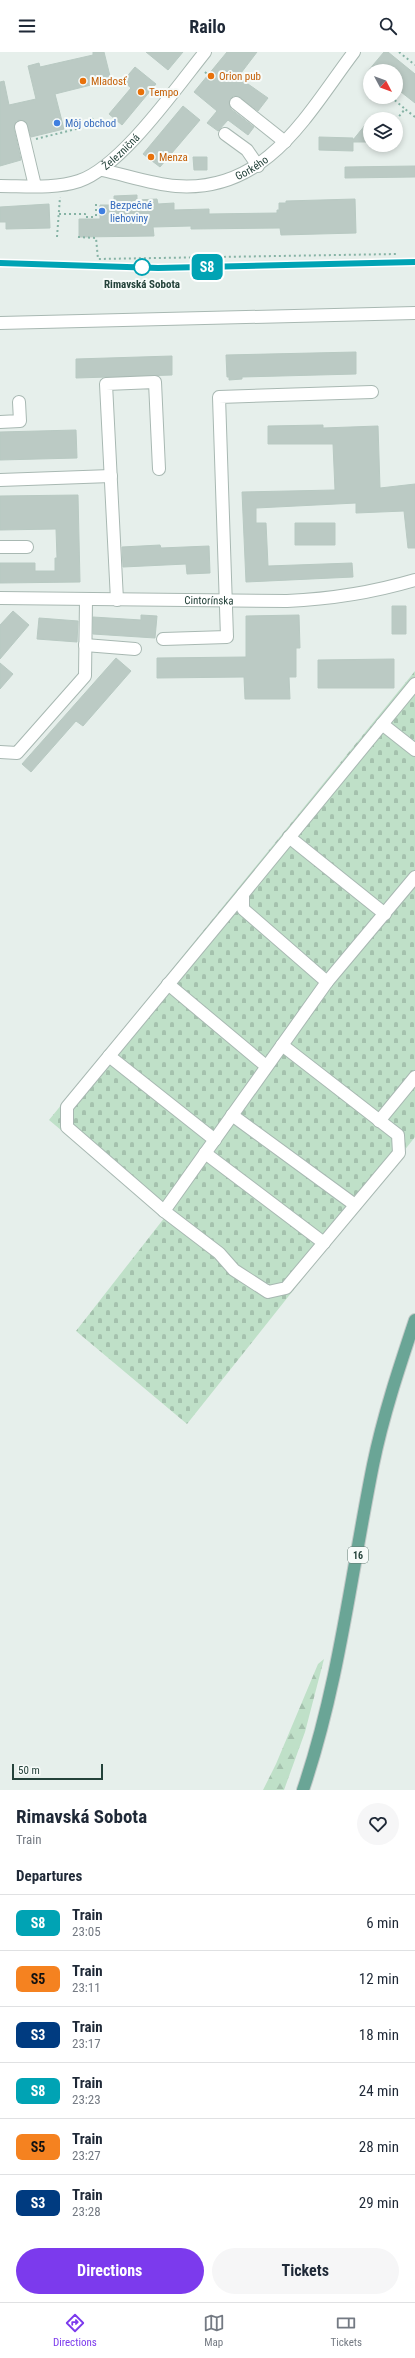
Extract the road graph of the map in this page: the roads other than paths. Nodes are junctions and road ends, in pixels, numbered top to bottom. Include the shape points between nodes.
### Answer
1 (205, 52) edge
2 (354, 52) edge
3 (236, 103) dead end
4 (21, 127) dead end
5 (225, 134) dead end
6 (285, 142) junction
7 (258, 166) junction
8 (102, 170) junction
9 (0, 186) edge
10 (35, 186) junction
11 (415, 313) edge
12 (0, 323) edge
13 (372, 392) dead end
14 (19, 402) dead end
15 (0, 422) edge
16 (159, 469) dead end
17 (111, 476) junction
18 (0, 480) edge
19 (0, 547) edge
20 (27, 547) dead end
21 (415, 580) edge
22 (0, 598) edge
23 (86, 600) junction
24 (117, 600) junction
25 (226, 601) junction
26 (163, 639) dead end
27 (85, 645) junction
28 (136, 649) dead end
29 (415, 684) edge
30 (382, 724) junction
31 (415, 750) edge
32 (0, 752) edge
33 (289, 837) junction
34 (415, 877) edge
35 (243, 894) junction
36 (385, 914) junction
37 (327, 982) junction
38 (168, 984) junction
39 (282, 1044) junction
40 (109, 1056) junction
41 (266, 1066) junction
42 (415, 1077) edge
43 (232, 1115) junction
44 (379, 1121) junction
45 (215, 1140) junction
46 (205, 1153) junction
47 (356, 1205) junction
48 (164, 1211) junction
49 (324, 1243) junction
50 (415, 1320) edge
51 (303, 1790) edge

1 - 8 street, Železničná via 127,146
2 - 6 street, Gorkého
3 - 6 street
4 - 10 street
5 - 7 street via 247,150
6 - 7 street, Gorkého via 277,152
7 - 8 street, Gorkého via 223,181 198,186 176,186
8 - 10 street, Železničná via 78,181
9 - 10 street, Železničná
11 - 12 street
13 - 25 street via 220,398
14 - 15 street via 20,421
16 - 17 street via 155,382 106,384
17 - 18 street
17 - 24 street
19 - 20 street
21 - 25 street, Cintorínska via 376,592 333,599
22 - 23 street, Cintorínska
23 - 24 street, Cintorínska
23 - 27 street
24 - 25 street, Cintorínska
25 - 26 street via 227,637
27 - 28 street
27 - 32 street via 85,676 17,753
29 - 30 street
30 - 31 street
30 - 33 street
33 - 35 street
33 - 36 street
34 - 36 street
35 - 37 street via 242,909
35 - 38 street
36 - 37 street
37 - 39 street
38 - 40 street
38 - 41 street
39 - 41 street
39 - 44 street
40 - 45 street
40 - 48 street via 66,1108 67,1127
41 - 43 street
42 - 44 street
43 - 45 street
43 - 47 street
44 - 47 street via 398,1135 399,1153
45 - 46 street
46 - 48 street
46 - 49 street
47 - 49 street
48 - 49 street via 219,1253 234,1270 268,1292 286,1288
50 - 51 main road, 16 via 394,1380 373,1464 333,1688

